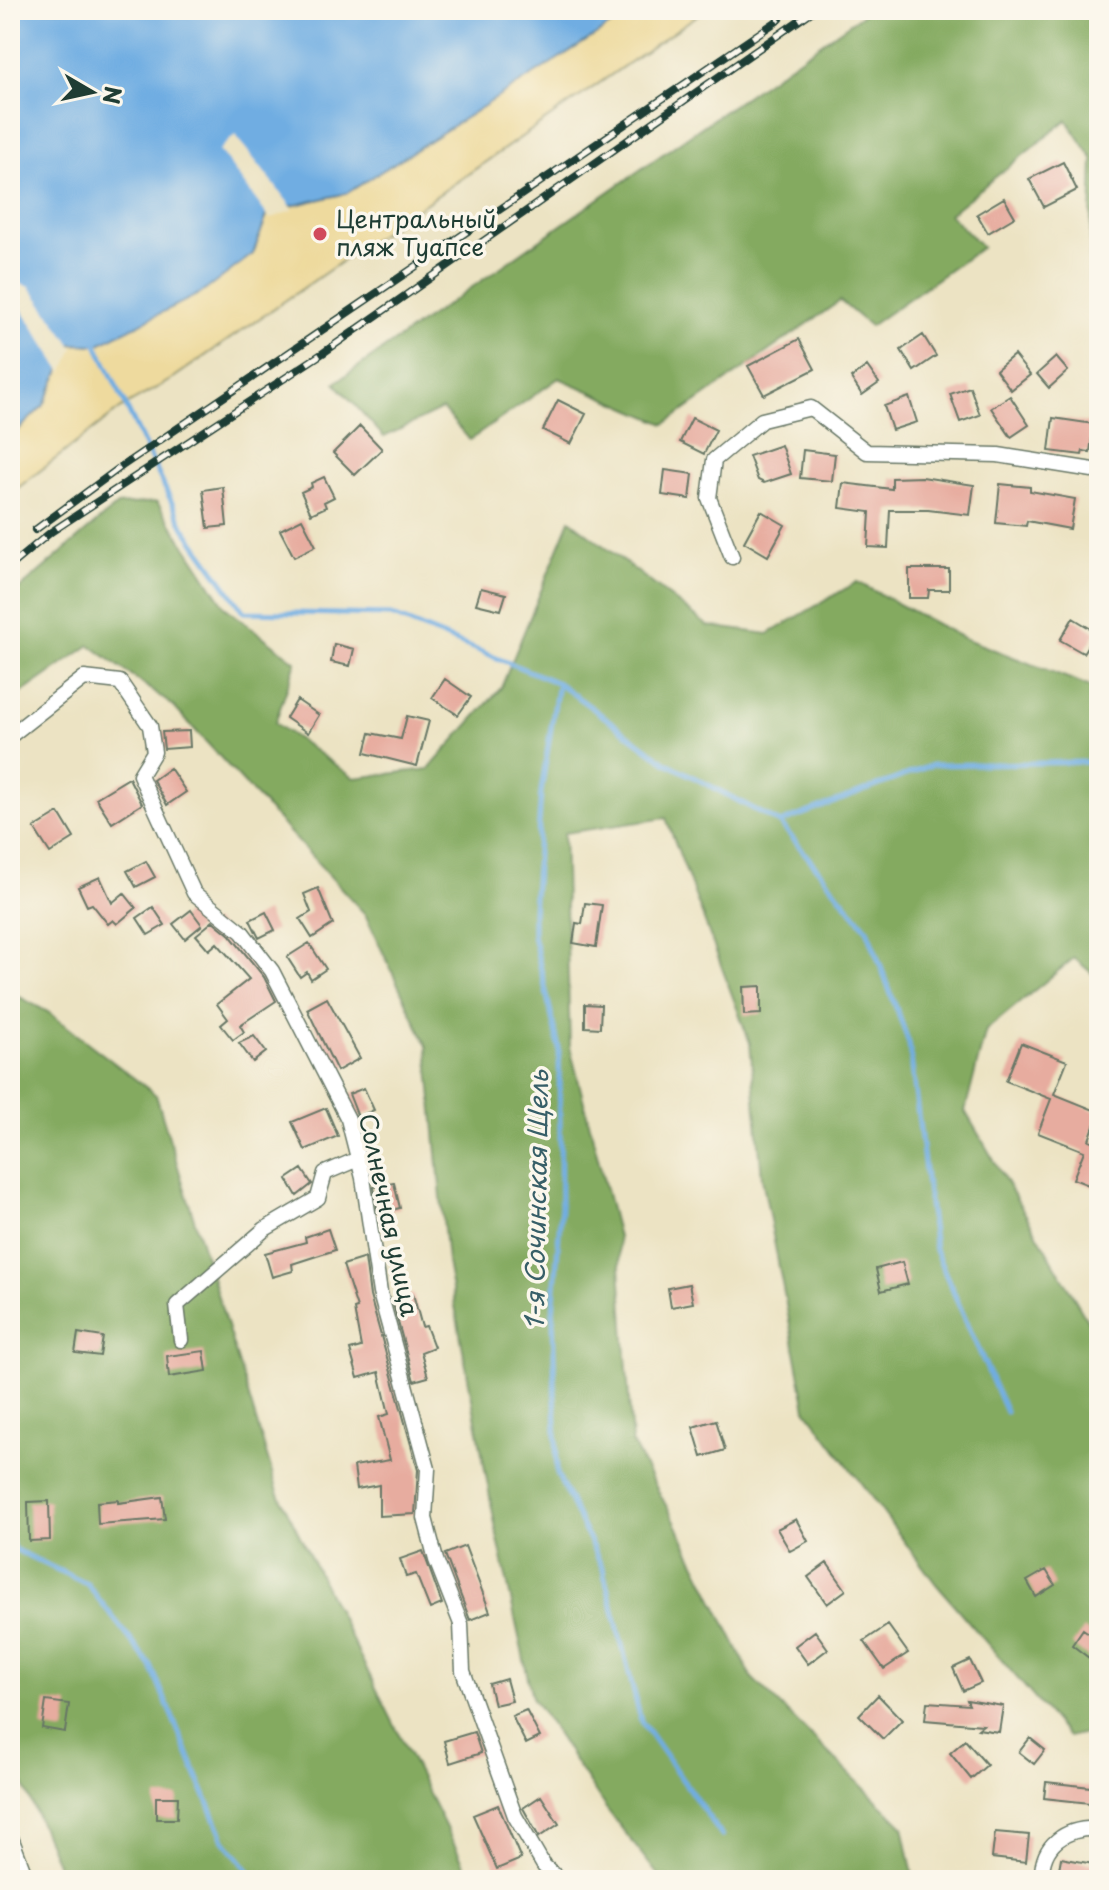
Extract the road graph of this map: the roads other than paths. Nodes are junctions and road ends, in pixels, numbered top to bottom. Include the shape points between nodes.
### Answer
1 (1099, 471) edge
2 (732, 557) dead end
3 (10, 736) edge
4 (358, 1159) junction
5 (181, 1340) dead end
6 (1099, 1829) edge
7 (10, 1835) edge
8 (27, 1880) edge
9 (560, 1880) edge
10 (1042, 1880) edge

1 - 2 street via 998,455 867,452 811,408 762,420 714,460 709,498
3 - 4 street, Солнечная улица via 84,678 120,682 150,726 154,752 140,775 194,893 242,932 272,971 348,1119
4 - 5 street via 325,1173 318,1198 265,1229 177,1305
4 - 9 street, Солнечная улица via 380,1293 428,1469 425,1518 461,1624 463,1671 515,1816 544,1866
6 - 10 street via 1080,1828 1056,1839 1042,1866
7 - 8 street

